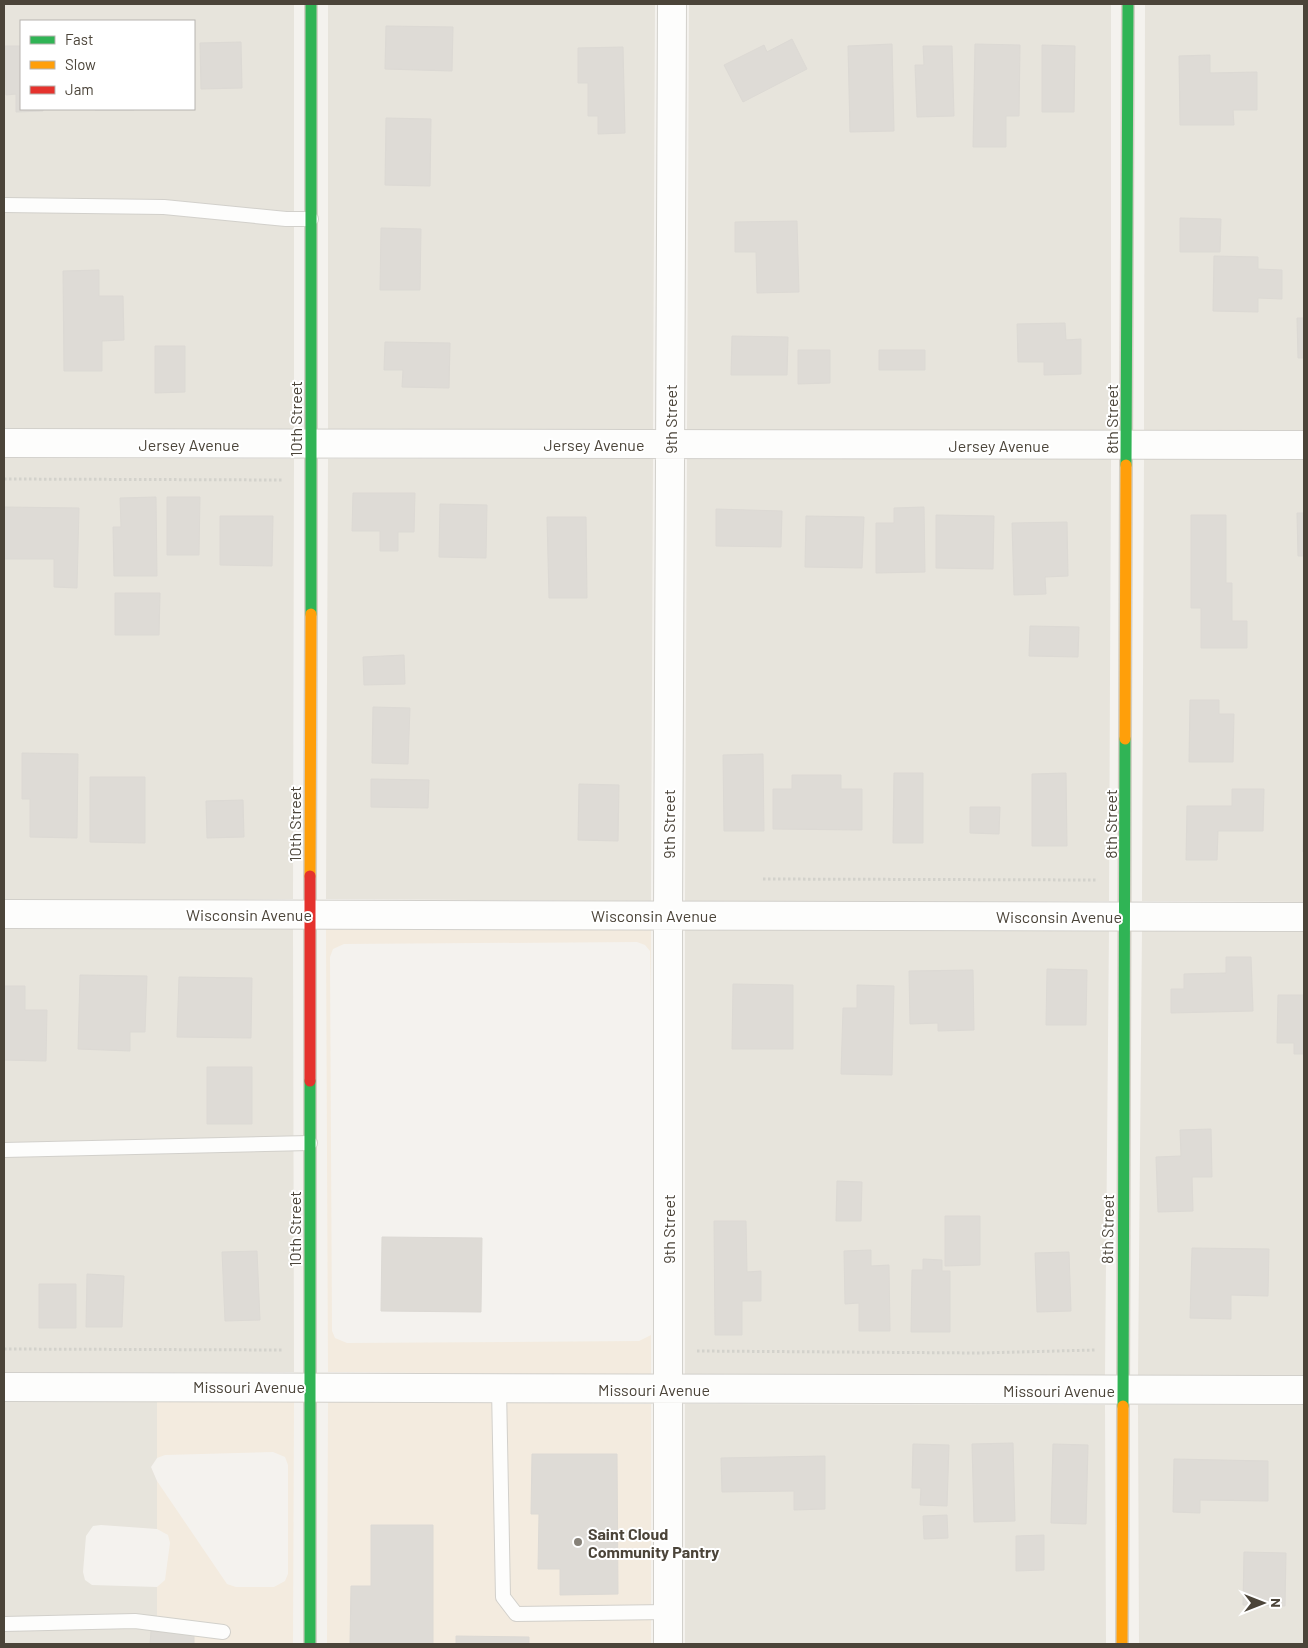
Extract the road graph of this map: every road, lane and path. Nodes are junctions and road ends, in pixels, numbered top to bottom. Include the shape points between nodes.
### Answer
1 (311, 4) edge
2 (672, 4) edge
3 (1128, 4) edge
4 (4, 205) edge
5 (311, 219) junction
6 (4, 444) edge
7 (311, 444) junction
8 (670, 445) junction
9 (1128, 445) junction
10 (1304, 445) edge
11 (4, 479) edge
12 (291, 480) dead end
13 (1126, 879) junction
14 (763, 880) dead end
15 (4, 914) edge
16 (310, 914) junction
17 (668, 916) junction
18 (1126, 916) junction
19 (1304, 917) edge
20 (310, 1143) junction
21 (4, 1150) edge
22 (4, 1349) edge
23 (1122, 1349) junction
24 (282, 1350) dead end
25 (696, 1350) dead end
26 (311, 1386) junction
27 (4, 1387) edge
28 (500, 1388) junction
29 (668, 1389) junction
30 (1304, 1390) edge
31 (1122, 1391) junction
32 (668, 1612) junction
33 (4, 1624) edge
34 (222, 1632) dead end
35 (310, 1644) edge
36 (668, 1644) edge
37 (1122, 1644) edge

1 - 5 street, 10th Street
2 - 8 street, 9th Street
3 - 9 street, 8th Street
4 - 5 lane via 164,207
5 - 7 street, 10th Street
6 - 7 street, Jersey Avenue
7 - 8 street, Jersey Avenue
7 - 16 street, 10th Street
8 - 9 street, Jersey Avenue
8 - 17 street, 9th Street
9 - 10 street, Jersey Avenue
9 - 13 street, 8th Street
11 - 12 path
13 - 14 path
13 - 18 street, 8th Street
15 - 16 street, Wisconsin Avenue
16 - 17 street, Wisconsin Avenue
16 - 20 street, 10th Street
17 - 18 street, Wisconsin Avenue
17 - 29 street, 9th Street
18 - 19 street, Wisconsin Avenue
18 - 23 street, 8th Street
20 - 21 lane
20 - 26 street, 10th Street
22 - 24 path
23 - 25 path via 979,1353
23 - 31 street, 8th Street
26 - 27 street, Missouri Avenue
26 - 28 street, Missouri Avenue
26 - 35 street, 10th Street
28 - 29 street, Missouri Avenue
28 - 32 lane via 503,1598 516,1614
29 - 31 street, Missouri Avenue
29 - 32 street, 9th Street
30 - 31 street, Missouri Avenue
31 - 37 street, 8th Street
32 - 36 street, 9th Street
33 - 34 lane via 135,1621

